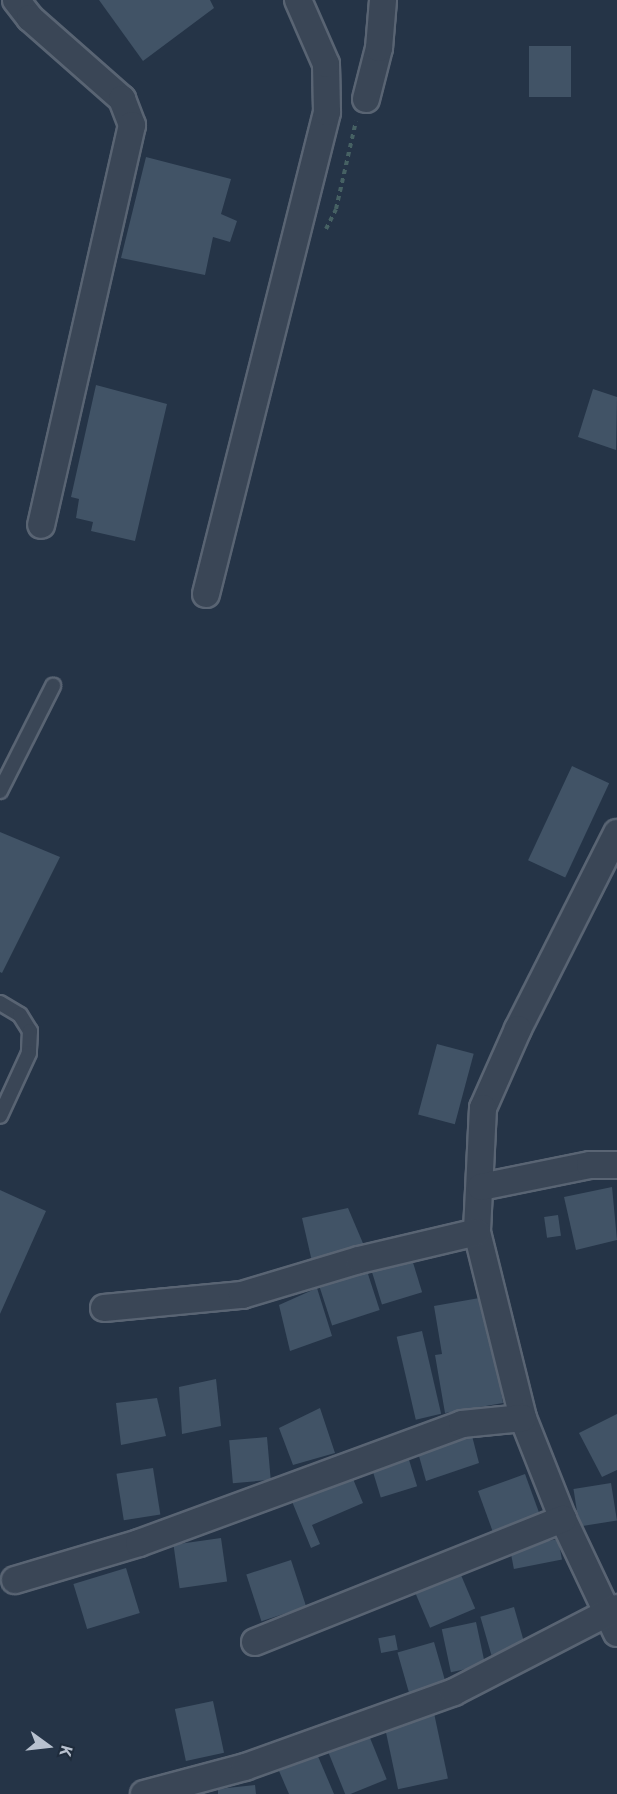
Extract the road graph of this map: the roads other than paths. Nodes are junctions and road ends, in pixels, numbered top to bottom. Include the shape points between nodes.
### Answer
1 (298, 0) edge
2 (383, 0) edge
3 (27, 6) edge
4 (366, 99) dead end
5 (41, 525) dead end
6 (206, 594) dead end
7 (53, 686) dead end
8 (0, 791) edge
9 (617, 833) edge
10 (0, 1003) edge
11 (0, 1116) edge
12 (617, 1164) edge
13 (481, 1187) junction
14 (477, 1232) junction
15 (104, 1308) dead end
16 (523, 1418) junction
17 (563, 1520) junction
18 (15, 1580) dead end
19 (614, 1618) edge
20 (255, 1642) dead end
21 (144, 1794) edge

1 - 6 street via 326,64 327,112
2 - 4 street via 379,48
3 - 5 street via 122,99 132,125
7 - 8 lane
9 - 13 street via 518,1029 483,1108
10 - 11 lane via 20,1015 30,1031 28,1053
12 - 13 street via 590,1165
13 - 14 street
14 - 15 street via 358,1260 242,1295
14 - 16 street
16 - 17 street
16 - 18 street via 462,1424 139,1543
17 - 19 street
17 - 20 street
19 - 21 street via 454,1692 245,1767

